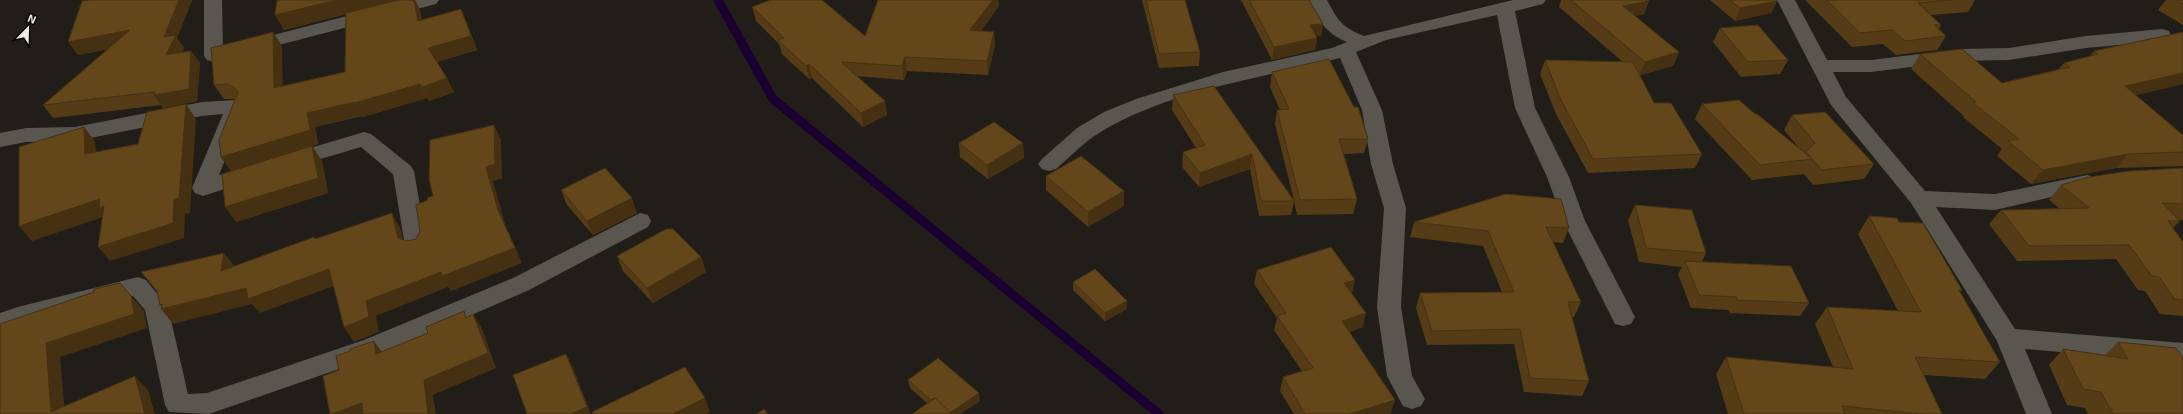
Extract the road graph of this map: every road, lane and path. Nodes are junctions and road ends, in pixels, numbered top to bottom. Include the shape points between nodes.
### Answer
1 (213, 0) edge
2 (430, 0) edge
3 (1318, 0) edge
4 (1537, 0) edge
5 (1786, 0) edge
6 (1505, 8) junction
7 (2162, 35) edge
8 (1354, 46) junction
9 (1820, 66) junction
10 (0, 140) edge
11 (1048, 164) dead end
12 (2109, 178) edge
13 (1919, 198) junction
14 (640, 221) dead end
15 (416, 246) edge
16 (1623, 317) dead end
17 (0, 323) edge
18 (2008, 338) junction
19 (2183, 353) edge
20 (1412, 399) dead end
21 (2039, 414) edge

1 - 2 street via 214,56
3 - 8 street via 1338,32
4 - 6 street
5 - 9 street
6 - 8 street via 1380,36
6 - 16 street via 1525,108 1558,177 1574,221
7 - 9 street via 2086,42 2009,54 1960,55 1871,66
8 - 11 street via 1230,76 1144,104 1111,117 1084,133
8 - 20 street via 1395,208 1389,307 1400,376
9 - 13 street via 1838,100
10 - 15 street via 26,135 75,134 202,109 236,107 203,188 364,139 403,171
12 - 13 street via 1995,202
13 - 18 street
14 - 17 street via 521,284 373,347 207,404 178,406 156,307 138,286 18,316
18 - 19 street
18 - 21 street

